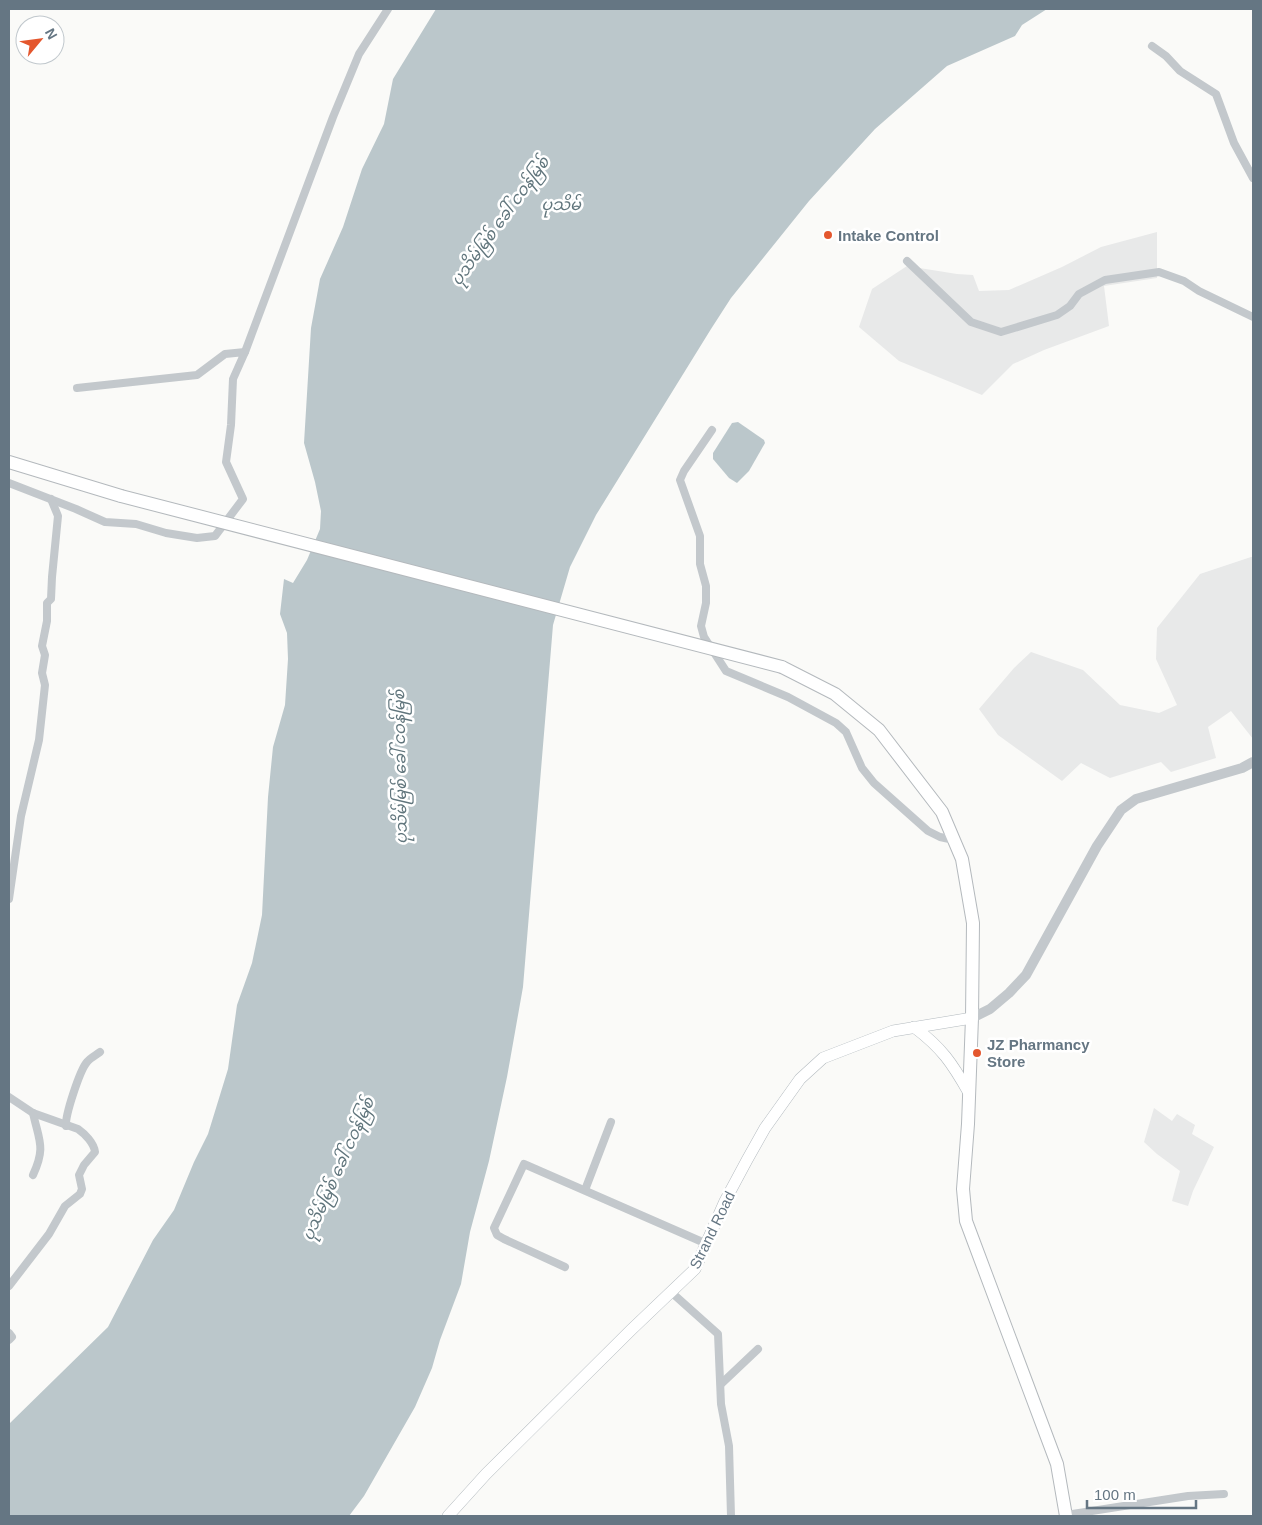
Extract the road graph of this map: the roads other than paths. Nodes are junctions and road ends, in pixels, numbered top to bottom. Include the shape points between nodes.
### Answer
1 (388, 9) edge
2 (1152, 46) dead end
3 (1253, 178) edge
4 (907, 261) dead end
5 (1253, 317) edge
6 (245, 352) junction
7 (77, 388) dead end
8 (712, 430) dead end
9 (9, 462) edge
10 (9, 483) edge
11 (51, 499) junction
12 (1253, 762) edge
13 (954, 840) junction
14 (9, 899) edge
15 (972, 1018) junction
16 (914, 1027) junction
17 (100, 1052) dead end
18 (970, 1093) junction
19 (9, 1097) edge
20 (33, 1113) junction
21 (610, 1122) dead end
22 (66, 1126) junction
23 (32, 1175) dead end
24 (585, 1190) junction
25 (707, 1244) junction
26 (565, 1267) dead end
27 (9, 1286) edge
28 (671, 1292) junction
29 (9, 1333) edge
30 (9, 1340) edge
31 (758, 1349) dead end
32 (721, 1384) junction
33 (1224, 1494) dead end
34 (448, 1516) edge
35 (731, 1516) edge
36 (1066, 1516) edge

1 - 6 street via 359,54
2 - 3 street via 1216,94 1234,143
4 - 5 street via 971,322 1001,332 1057,315 1079,294 1105,280 1159,272 1184,281
6 - 7 street via 225,354 197,375
6 - 11 street via 233,380 226,462 243,498 215,536 197,538 166,534 136,524 106,522
8 - 13 street via 680,480 700,536 700,564 706,586 701,626 704,637 726,671 788,697 836,723 846,732 862,768 874,783 928,831
9 - 13 highway, bridge via 121,496 782,667 835,694 879,730 942,812
10 - 11 street
11 - 14 street via 58,516 51,599 47,603 42,646 45,685 39,740 21,816
12 - 15 street via 1136,799 1121,810 1097,846 1026,975 990,1009
13 - 15 highway via 962,859 973,923
15 - 16 main road, Strand Road
15 - 18 highway
16 - 18 main road via 948,1058
16 - 25 main road, Strand Road via 893,1030 823,1058 800,1079 765,1128 725,1201
17 - 22 street via 87,1062 70,1102
18 - 36 highway via 963,1189 966,1221 1057,1464
19 - 20 street
20 - 22 street
20 - 23 street via 41,1152
21 - 24 street
22 - 27 street via 85,1134 94,1148 79,1175 82,1191 65,1206 49,1234
24 - 25 street
24 - 26 street via 524,1164 494,1228 497,1235
25 - 28 main road, Strand Road via 695,1269
28 - 32 street via 718,1334
28 - 34 main road, Strand Road via 486,1474
29 - 30 street via 12,1337
31 - 32 street
32 - 35 street via 721,1404 729,1446
33 - 36 street via 1188,1496

